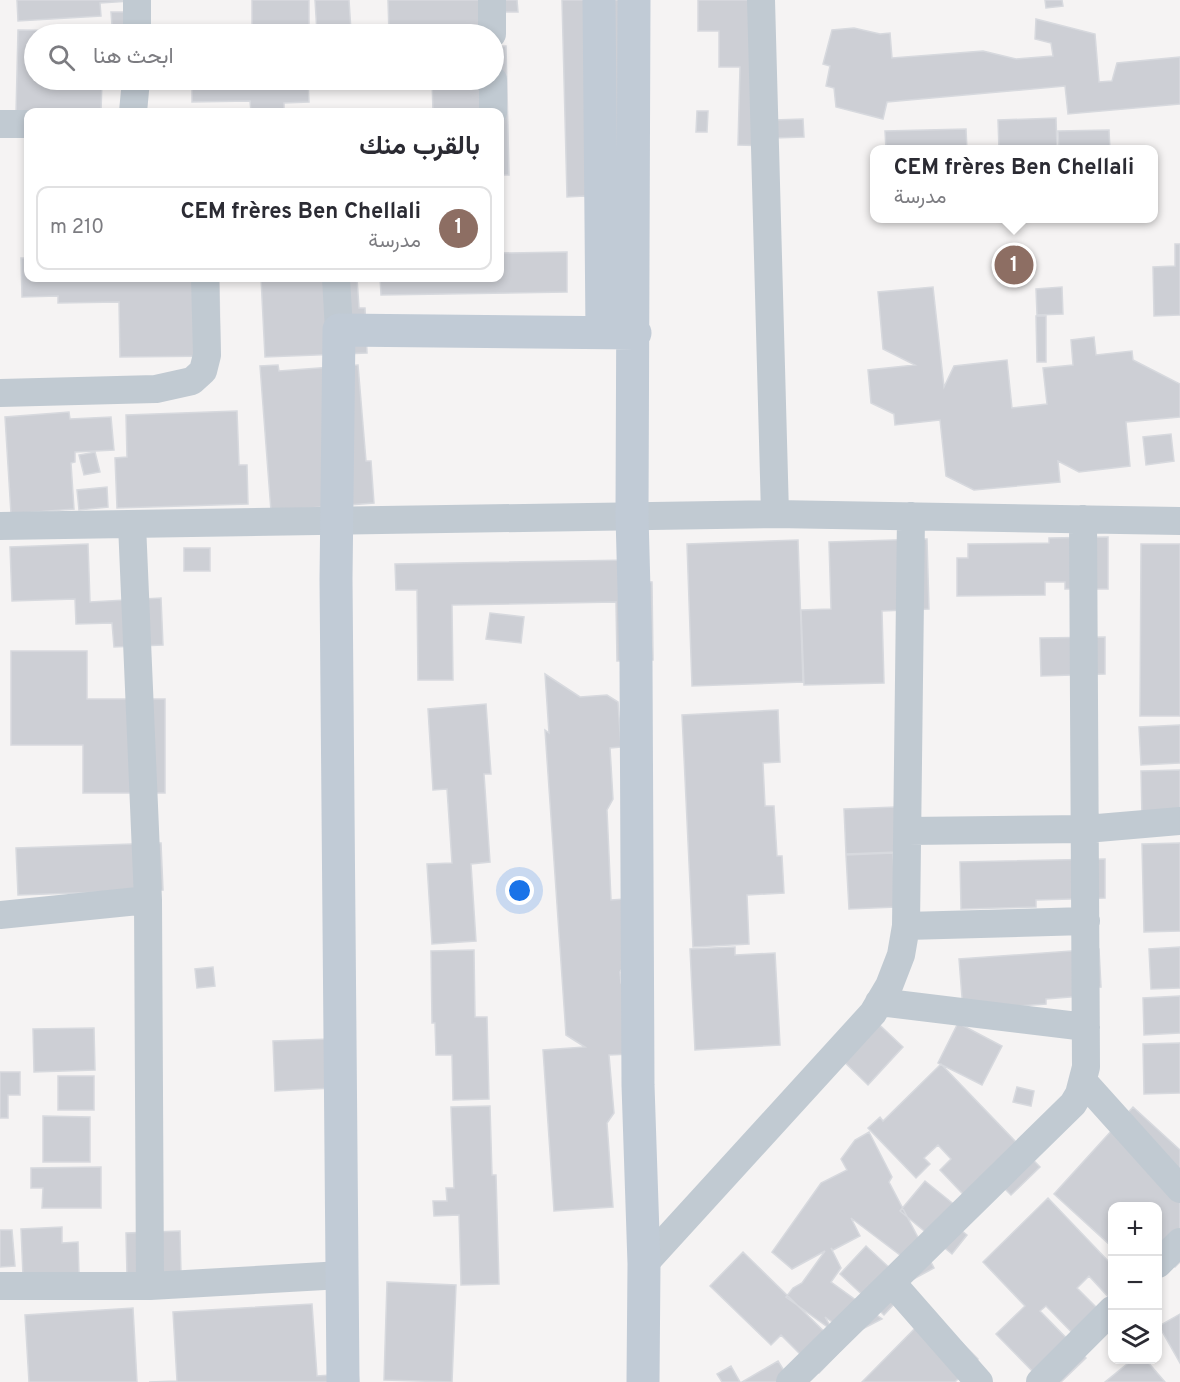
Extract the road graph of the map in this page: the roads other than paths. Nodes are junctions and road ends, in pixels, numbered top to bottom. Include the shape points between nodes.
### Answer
1 (137, 0) edge
2 (492, 0) edge
3 (599, 0) edge
4 (634, 0) edge
5 (761, 0) edge
6 (136, 24) edge
7 (492, 24) edge
8 (135, 90) edge
9 (493, 90) edge
10 (134, 108) edge
11 (493, 108) edge
12 (0, 124) edge
13 (24, 124) edge
14 (205, 282) edge
15 (336, 282) edge
16 (339, 330) junction
17 (602, 333) junction
18 (635, 333) junction
19 (0, 393) edge
20 (776, 514) junction
21 (632, 516) junction
22 (911, 516) junction
23 (1083, 519) junction
24 (337, 521) junction
25 (1180, 521) edge
26 (132, 524) junction
27 (0, 526) edge
28 (1180, 821) edge
29 (1086, 829) junction
30 (908, 831) junction
31 (148, 900) junction
32 (0, 915) edge
33 (1086, 921) junction
34 (906, 926) junction
35 (879, 1002) junction
36 (1086, 1027) junction
37 (1083, 1081) junction
38 (1180, 1189) edge
39 (1180, 1242) edge
40 (1162, 1260) edge
41 (644, 1264) junction
42 (342, 1275) junction
43 (893, 1284) junction
44 (0, 1286) edge
45 (150, 1286) junction
46 (1108, 1315) edge
47 (343, 1382) edge
48 (643, 1382) edge
49 (790, 1382) edge
50 (979, 1382) edge
51 (1040, 1382) edge

1 - 6 street
2 - 7 street
3 - 17 street
4 - 18 street
5 - 20 street
8 - 10 street
9 - 11 street
12 - 13 street
14 - 19 street via 207,355 203,371 192,381 156,388
15 - 16 street
16 - 17 street
16 - 24 street
17 - 18 street
18 - 21 street
20 - 21 street
20 - 22 street
21 - 24 street
21 - 41 street via 638,1085
22 - 23 street
22 - 30 street
23 - 25 street
23 - 29 street
24 - 26 street
24 - 42 street
26 - 27 street
26 - 31 street
28 - 29 street
29 - 30 street
29 - 33 street
30 - 34 street
31 - 32 street
31 - 45 street
33 - 34 street
33 - 36 street
34 - 35 street via 901,955
35 - 36 street
35 - 41 street
36 - 37 street
37 - 38 street
37 - 43 street via 1073,1104
39 - 40 street
41 - 48 street
42 - 45 street
42 - 47 street
43 - 49 street
43 - 50 street
44 - 45 street
46 - 51 street

